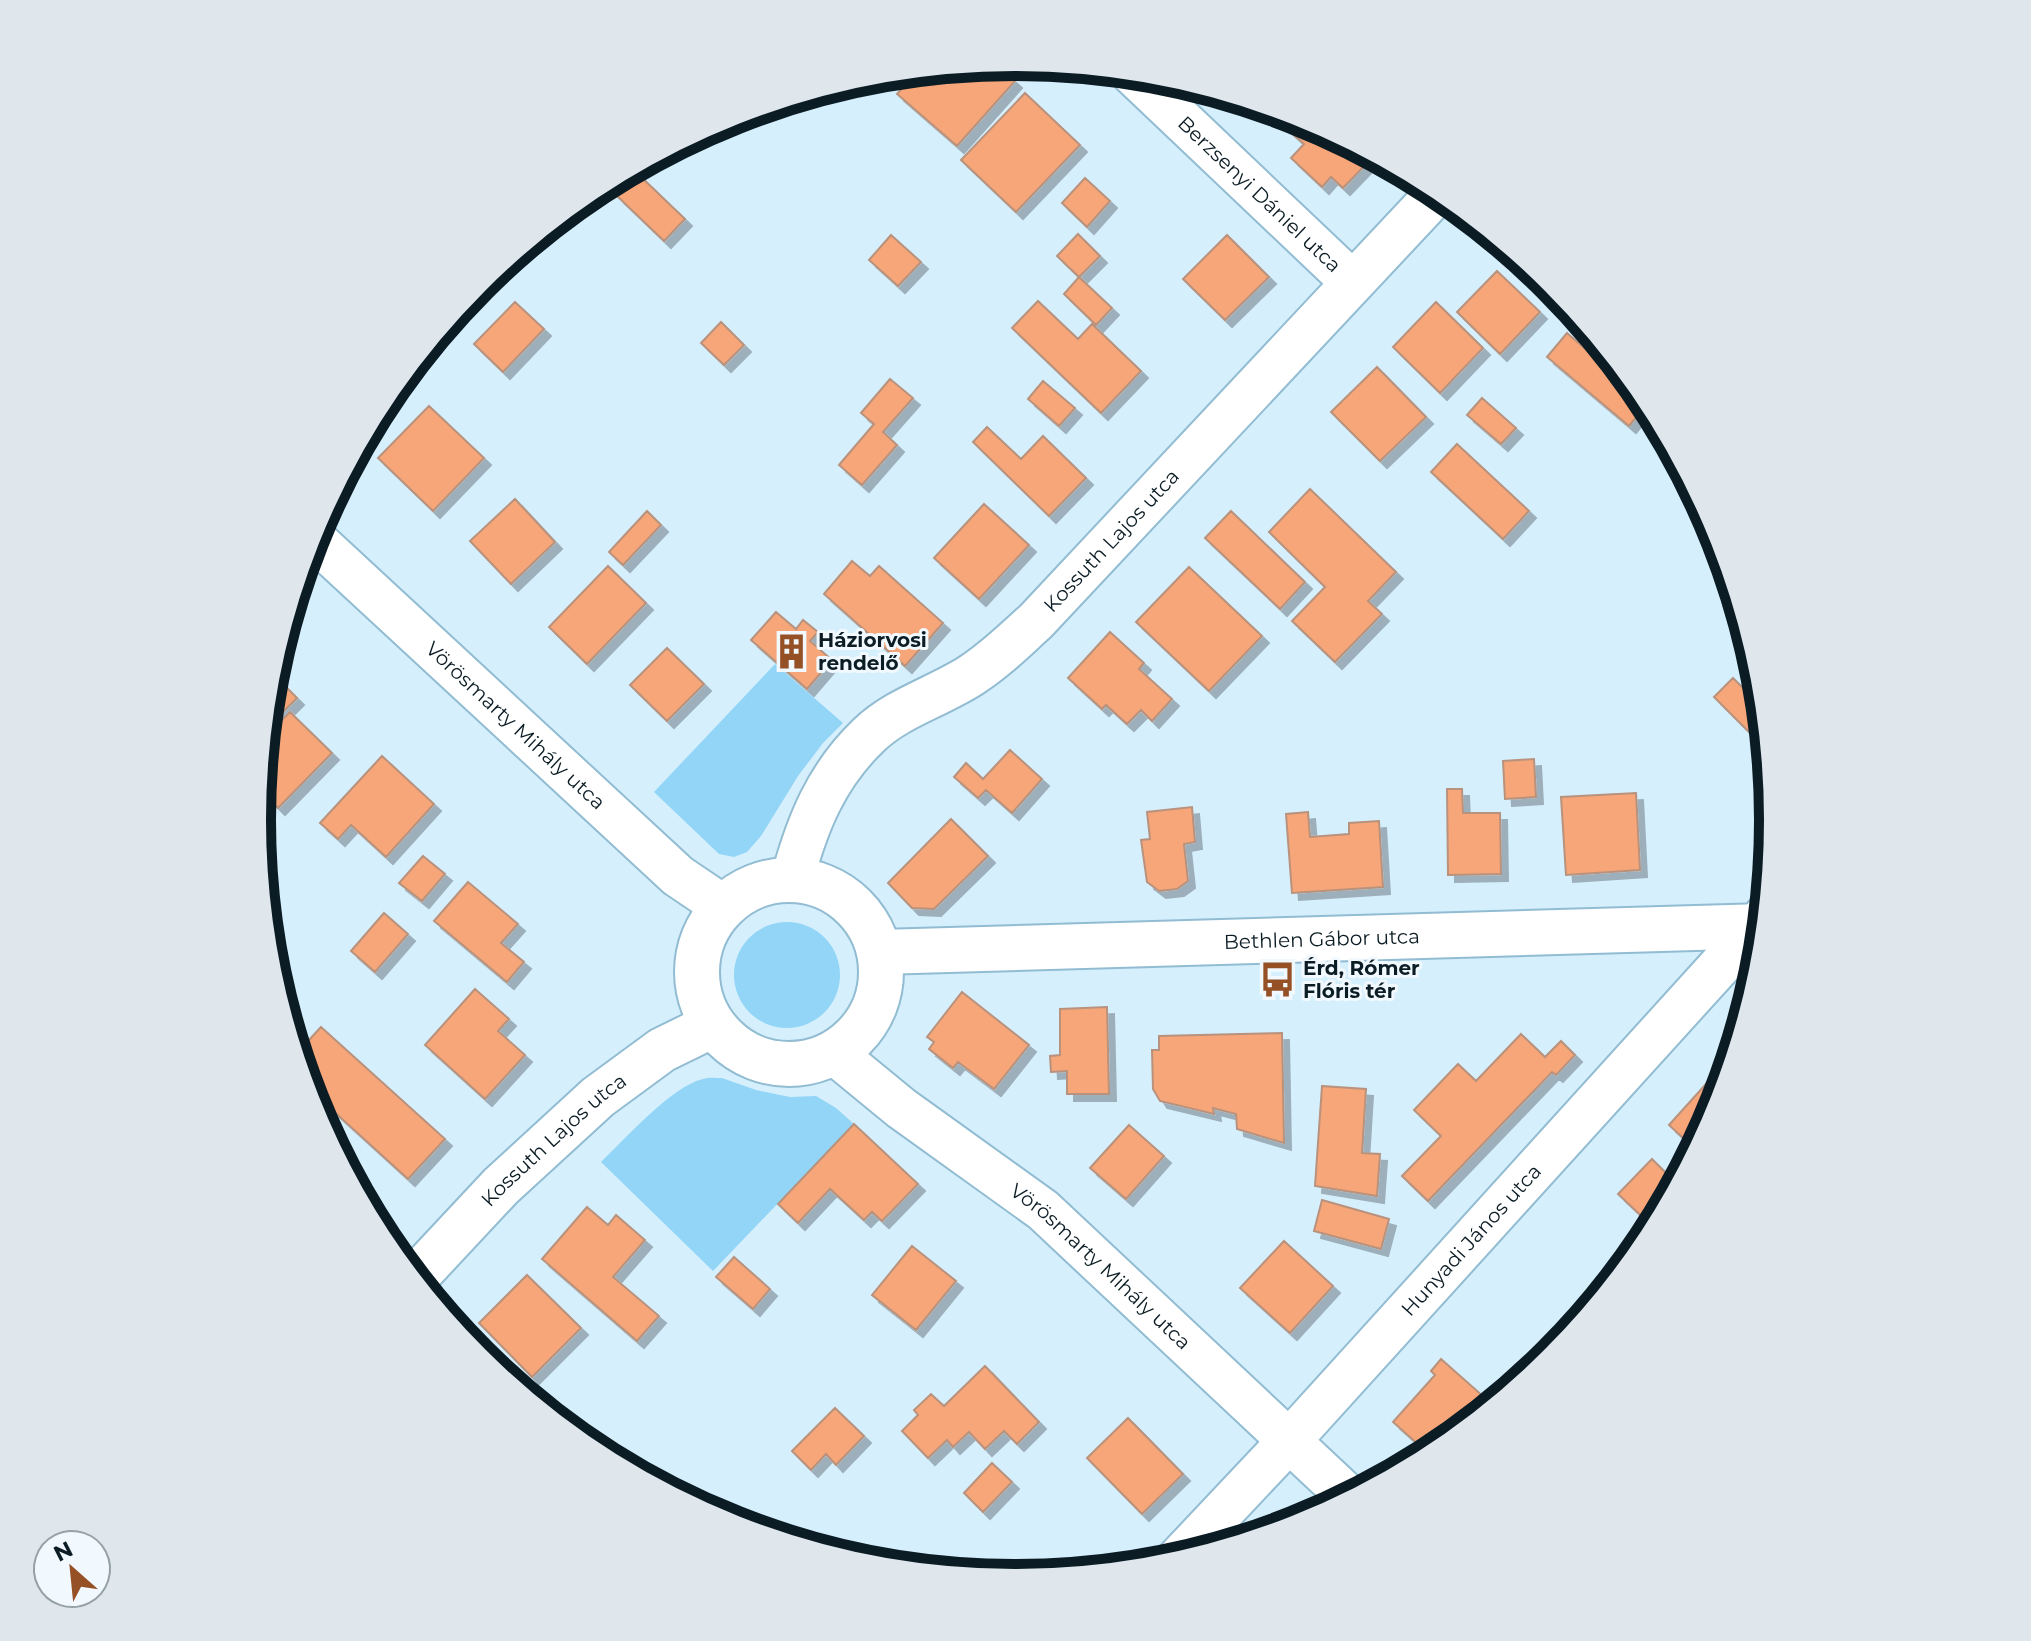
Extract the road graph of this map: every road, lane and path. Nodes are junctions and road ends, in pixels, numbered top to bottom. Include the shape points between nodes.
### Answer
1 (1148, 88) edge
2 (1429, 201) edge
3 (1352, 282) junction
4 (324, 548) edge
5 (792, 880) junction
6 (724, 907) junction
7 (1753, 923) edge
8 (1751, 934) edge
9 (880, 952) junction
10 (713, 1025) junction
11 (834, 1053) junction
12 (422, 1270) edge
13 (1289, 1441) junction
14 (1341, 1490) edge
15 (1192, 1544) edge

1 - 3 street, Berzsenyi Dániel utca
2 - 3 street, Kossuth Lajos utca
3 - 5 street, Kossuth Lajos utca via 1036,621 971,675 870,733 824,793 805,831
4 - 6 street, Vörösmarty Mihály utca via 678,876
5 - 6 street via 767,882
5 - 9 street via 822,885 848,900 868,923
6 - 10 street via 705,933 697,964 699,996
7 - 9 street, Bethlen Gábor utca
8 - 13 street, Hunyadi János utca
9 - 11 street via 874,1010 847,1046
10 - 11 street via 731,1045 755,1059 781,1065 808,1063
10 - 12 street, Kossuth Lajos utca via 662,1050 598,1097 501,1186
11 - 13 street, Vörösmarty Mihály utca via 1043,1210
13 - 14 street, Vörösmarty Mihály utca
13 - 15 street, Hunyadi János utca

